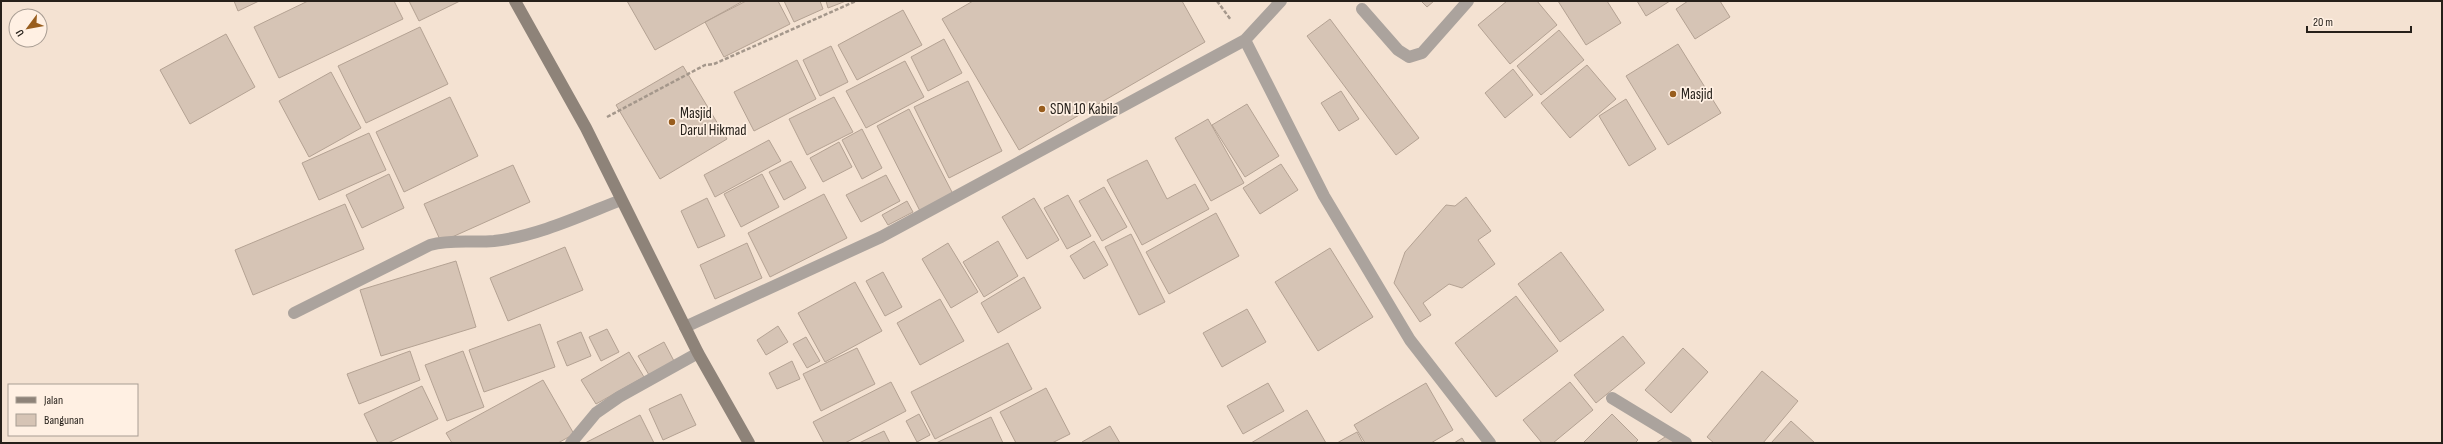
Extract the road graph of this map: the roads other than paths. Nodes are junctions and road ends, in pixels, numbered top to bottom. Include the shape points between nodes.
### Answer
1 (515, 1) edge
2 (1281, 1) edge
3 (1468, 1) edge
4 (1362, 9) dead end
5 (1245, 40) junction
6 (621, 200) junction
7 (294, 312) dead end
8 (685, 327) junction
9 (698, 353) junction
10 (1612, 398) dead end
11 (570, 443) edge
12 (749, 443) edge
13 (1490, 443) edge
14 (1686, 443) edge

1 - 6 main road via 586,128
2 - 5 street
3 - 4 street via 1422,53 1410,57 1398,50
5 - 8 street via 881,237
5 - 13 street via 1324,196 1410,340
6 - 7 street via 541,231 494,241 450,241 430,245
6 - 8 main road
8 - 9 main road
9 - 11 street via 619,397 596,413
9 - 12 main road
10 - 14 street

